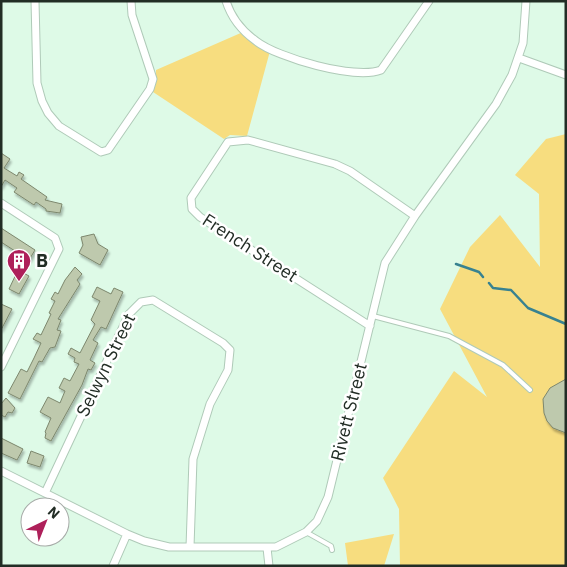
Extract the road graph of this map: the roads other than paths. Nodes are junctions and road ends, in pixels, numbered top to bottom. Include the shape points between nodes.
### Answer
1 (35, 1) edge
2 (130, 1) edge
3 (226, 1) edge
4 (429, 1) edge
5 (526, 1) edge
6 (519, 58) junction
7 (566, 75) edge
8 (1, 204) edge
9 (415, 216) junction
10 (373, 316) junction
11 (370, 326) junction
12 (1, 367) edge
13 (530, 390) dead end
14 (1, 471) edge
15 (45, 493) junction
16 (306, 532) junction
17 (127, 534) junction
18 (190, 547) junction
19 (266, 548) junction
20 (332, 550) dead end
21 (113, 566) edge
22 (269, 566) edge

1 - 2 street via 37,83 42,101 59,126 101,152 108,150 153,79
3 - 4 street via 236,21 257,42 320,66 361,74 381,70
5 - 6 street, Rivett Street
6 - 7 street
6 - 9 street, Rivett Street via 496,104
8 - 12 street via 55,238 59,249
9 - 10 street, Rivett Street via 386,263
9 - 11 street, French Street via 350,171 248,140 228,142 192,198 192,209 200,216
10 - 11 street, Rivett Street
10 - 13 lane via 449,336 503,365
11 - 16 street, Rivett Street via 328,497 320,516
14 - 15 street, Rivett Street
15 - 17 street, Rivett Street
15 - 18 street, Selwyn Street via 129,314 144,301 153,300 230,350 228,370 210,404 193,459
16 - 19 street, Rivett Street via 287,544
16 - 20 lane via 331,546
17 - 18 street, Rivett Street via 169,547
17 - 21 street
18 - 19 street, Rivett Street
19 - 22 street

